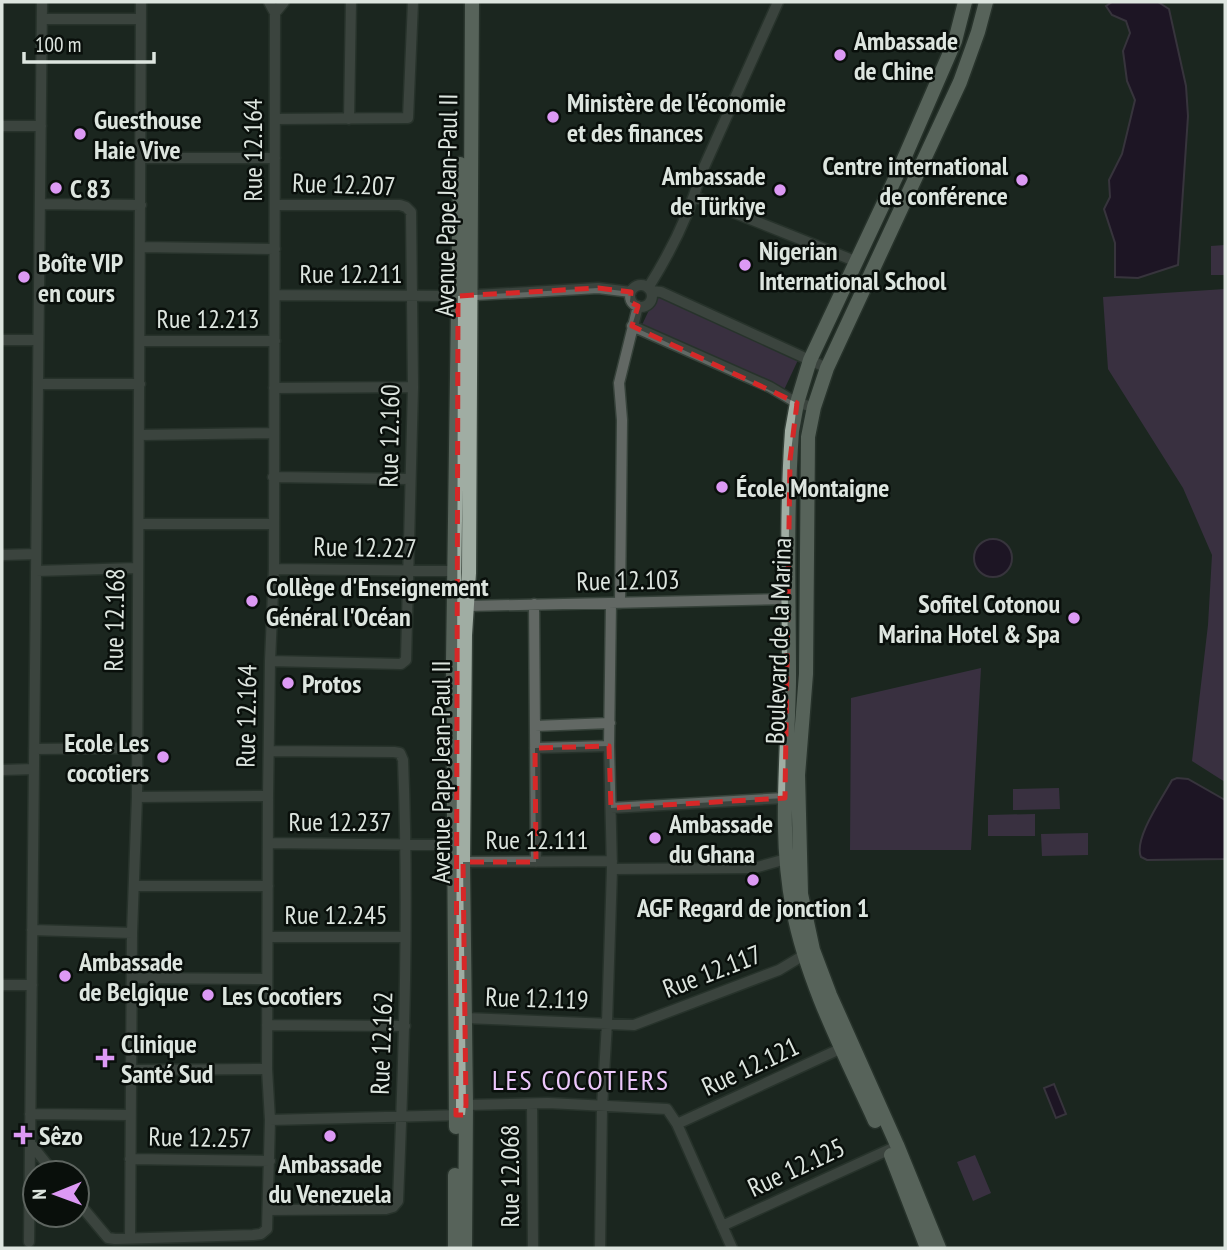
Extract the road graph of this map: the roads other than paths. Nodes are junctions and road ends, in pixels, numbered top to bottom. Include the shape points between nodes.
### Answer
1 (42, 2) edge
2 (141, 2) edge
3 (269, 2) edge
4 (284, 2) edge
5 (351, 2) edge
6 (413, 2) edge
7 (462, 2) edge
8 (472, 2) edge
9 (778, 2) edge
10 (965, 2) edge
11 (986, 2) edge
12 (275, 13) junction
13 (42, 19) junction
14 (141, 19) junction
15 (349, 119) junction
16 (275, 120) junction
17 (2, 126) edge
18 (41, 126) junction
19 (142, 158) junction
20 (275, 158) junction
21 (695, 197) junction
22 (40, 204) junction
23 (141, 205) junction
24 (275, 205) junction
25 (411, 212) joint
26 (141, 247) junction
27 (275, 249) junction
28 (855, 261) junction
29 (649, 289) junction
30 (631, 292) junction
31 (275, 295) junction
32 (413, 296) junction
33 (463, 296) junction
34 (638, 306) junction
35 (632, 326) junction
36 (2, 340) edge
37 (38, 340) junction
38 (141, 341) junction
39 (275, 341) junction
40 (810, 360) junction
41 (827, 368) junction
42 (38, 384) junction
43 (140, 384) junction
44 (413, 387) junction
45 (274, 388) junction
46 (797, 403) junction
47 (814, 407) junction
48 (273, 433) junction
49 (140, 435) junction
50 (274, 477) junction
51 (410, 479) junction
52 (139, 524) junction
53 (273, 524) junction
54 (36, 554) junction
55 (2, 555) edge
56 (137, 568) junction
57 (274, 569) junction
58 (410, 570) junction
59 (36, 571) junction
60 (456, 571) junction
61 (789, 599) junction
62 (616, 603) junction
63 (534, 604) junction
64 (468, 606) junction
65 (270, 662) junction
66 (610, 723) junction
67 (535, 726) junction
68 (610, 746) junction
69 (136, 748) junction
70 (535, 748) junction
71 (34, 749) junction
72 (269, 751) junction
73 (34, 769) junction
74 (2, 770) edge
75 (268, 796) junction
76 (137, 797) junction
77 (785, 798) junction
78 (611, 808) junction
79 (268, 844) junction
80 (407, 845) junction
81 (453, 845) junction
82 (786, 859) junction
83 (464, 862) junction
84 (536, 862) junction
85 (612, 865) junction
86 (135, 886) junction
87 (268, 886) junction
88 (32, 930) junction
89 (132, 933) junction
90 (268, 937) junction
91 (405, 937) junction
92 (804, 955) junction
93 (133, 978) junction
94 (267, 979) junction
95 (2, 985) edge
96 (32, 985) junction
97 (465, 1018) junction
98 (607, 1023) junction
99 (267, 1025) junction
100 (634, 1025) joint
101 (405, 1026) junction
102 (842, 1048) junction
103 (267, 1069) junction
104 (131, 1070) junction
105 (532, 1104) junction
106 (602, 1107) junction
107 (463, 1112) junction
108 (30, 1114) junction
109 (130, 1115) junction
110 (402, 1115) junction
111 (270, 1120) junction
112 (677, 1124) junction
113 (30, 1143) junction
114 (893, 1148) junction
115 (43, 1159) edge
116 (130, 1159) junction
117 (270, 1161) junction
118 (268, 1210) junction
119 (91, 1217) edge
120 (722, 1226) junction
121 (130, 1238) junction
122 (28, 1246) edge
123 (455, 1248) edge
124 (465, 1248) edge
125 (533, 1248) edge
126 (600, 1248) edge
127 (732, 1248) edge
128 (927, 1248) edge
129 (939, 1248) edge

1 - 13 street
2 - 14 street, Rue 12.168
3 - 12 street
4 - 12 street
5 - 15 street
6 - 15 street via 408,118
7 - 33 main road, Avenue Pape Jean-Paul II
8 - 33 main road, Avenue Pape Jean-Paul II
9 - 21 street
10 - 28 main road, Boulevard de la Marina via 955,41
11 - 41 main road, Boulevard de la Marina via 960,82
12 - 16 street, Rue 12.164
13 - 14 street
13 - 18 street
14 - 19 street, Rue 12.168
15 - 16 street
16 - 20 street, Rue 12.164
17 - 18 street
18 - 22 street
19 - 20 street
19 - 23 street, Rue 12.168
20 - 24 street, Rue 12.164
21 - 28 street
21 - 29 street
22 - 23 street
22 - 37 street
23 - 26 street, Rue 12.168
24 - 25 street, Rue 12.207 via 400,205
24 - 27 street, Rue 12.164
25 - 32 street, Rue 12.160
26 - 27 street
26 - 38 street, Rue 12.168
27 - 31 street, Rue 12.164
28 - 40 main road, Boulevard de la Marina
29 - 30 street via 636,286
29 - 34 street via 649,303
29 - 40 street
30 - 33 street, Rue 12.211 via 598,288
30 - 34 street via 631,301
31 - 32 street, Rue 12.211
31 - 39 street, Rue 12.164
32 - 33 street, Rue 12.211
32 - 44 street, Rue 12.160
33 - 60 main road, Avenue Pape Jean-Paul II
33 - 64 main road, Avenue Pape Jean-Paul II
34 - 35 street
35 - 46 street
35 - 62 street via 619,383
36 - 37 street
37 - 42 street
38 - 39 street, Rue 12.213
38 - 43 street, Rue 12.168
39 - 45 street, Rue 12.164
40 - 41 street
40 - 46 main road, Boulevard de la Marina
41 - 47 main road, Boulevard de la Marina
42 - 43 street
42 - 54 street
43 - 49 street, Rue 12.168
44 - 45 street
44 - 51 street, Rue 12.160
45 - 48 street, Rue 12.164
46 - 47 street
46 - 61 main road, Boulevard de la Marina via 790,460
47 - 114 main road, Boulevard de la Marina via 807,456 806,674 798,775 801,894 813,950
48 - 49 street
48 - 50 street, Rue 12.164
49 - 52 street, Rue 12.168
50 - 51 street
50 - 53 street, Rue 12.164
51 - 58 street, Rue 12.160
52 - 53 street
52 - 56 street, Rue 12.168
53 - 57 street, Rue 12.164
54 - 55 street
54 - 59 street
56 - 59 street
56 - 69 street, Rue 12.168
57 - 58 street, Rue 12.227
57 - 65 street, Rue 12.164
58 - 60 street, Rue 12.227
58 - 65 street, Rue 12.160 via 405,660 401,664
59 - 71 street
60 - 81 main road, Avenue Pape Jean-Paul II
61 - 62 street, Rue 12.103
61 - 77 main road, Boulevard de la Marina
62 - 63 street, Rue 12.103
62 - 66 street
63 - 64 street, Rue 12.103
63 - 67 street
64 - 83 main road, Avenue Pape Jean-Paul II
65 - 72 street, Rue 12.164
66 - 67 street
66 - 68 street
67 - 70 street
68 - 70 street
68 - 78 street
69 - 71 street
69 - 76 street, Rue 12.168
70 - 84 street
71 - 73 street
72 - 75 street, Rue 12.164
72 - 80 street, Rue 12.162 via 400,753
73 - 74 street
73 - 88 street
75 - 76 street
75 - 79 street, Rue 12.164
76 - 86 street, Rue 12.168
77 - 78 street
77 - 82 main road, Boulevard de la Marina
78 - 85 street
79 - 80 street, Rue 12.237
79 - 87 street, Rue 12.164
80 - 81 street, Rue 12.237
80 - 91 street, Rue 12.162
81 - 107 main road, Avenue Pape Jean-Paul II
82 - 85 street, Rue 12.111 via 754,867
82 - 92 main road, Boulevard de la Marina
83 - 84 street, Rue 12.111
83 - 97 main road, Avenue Pape Jean-Paul II
84 - 85 street, Rue 12.111
85 - 98 street
86 - 87 street
86 - 89 street, Rue 12.168
87 - 90 street, Rue 12.164
88 - 89 street
88 - 96 street
89 - 93 street, Rue 12.168
90 - 91 street, Rue 12.245
90 - 94 street, Rue 12.164
91 - 101 street, Rue 12.162
92 - 100 street, Rue 12.117 via 779,970
92 - 102 main road, Boulevard de la Marina
93 - 94 street
93 - 104 street, Rue 12.168
94 - 99 street, Rue 12.164
95 - 96 street
96 - 108 street
97 - 98 street, Rue 12.119
97 - 107 main road, Avenue Pape Jean-Paul II
98 - 100 street, Rue 12.119
98 - 106 street
99 - 101 street
99 - 103 street, Rue 12.164
101 - 110 street, Rue 12.162
102 - 112 street, Rue 12.121
102 - 114 main road, Boulevard de la Marina
103 - 104 street
103 - 111 street, Rue 12.164
104 - 109 street, Rue 12.168
105 - 106 street
105 - 107 street
105 - 125 street, Rue 12.068
106 - 112 street via 667,1109
106 - 126 street
107 - 110 street
107 - 123 main road, Avenue Pape Jean-Paul II
107 - 124 main road, Avenue Pape Jean-Paul II
108 - 109 street
108 - 113 street
109 - 116 street, Rue 12.168
110 - 111 street
110 - 118 street, Rue 12.162 via 398,1201 393,1207
111 - 117 street, Rue 12.164
112 - 120 street
113 - 115 street
113 - 122 street
114 - 120 street, Rue 12.125
114 - 128 main road, Boulevard de la Marina
114 - 129 main road, Boulevard de la Marina
116 - 117 street, Rue 12.257
116 - 121 street, Rue 12.168
117 - 118 street, Rue 12.164
118 - 121 street via 267,1229 261,1234
119 - 121 street via 108,1238
120 - 127 street

